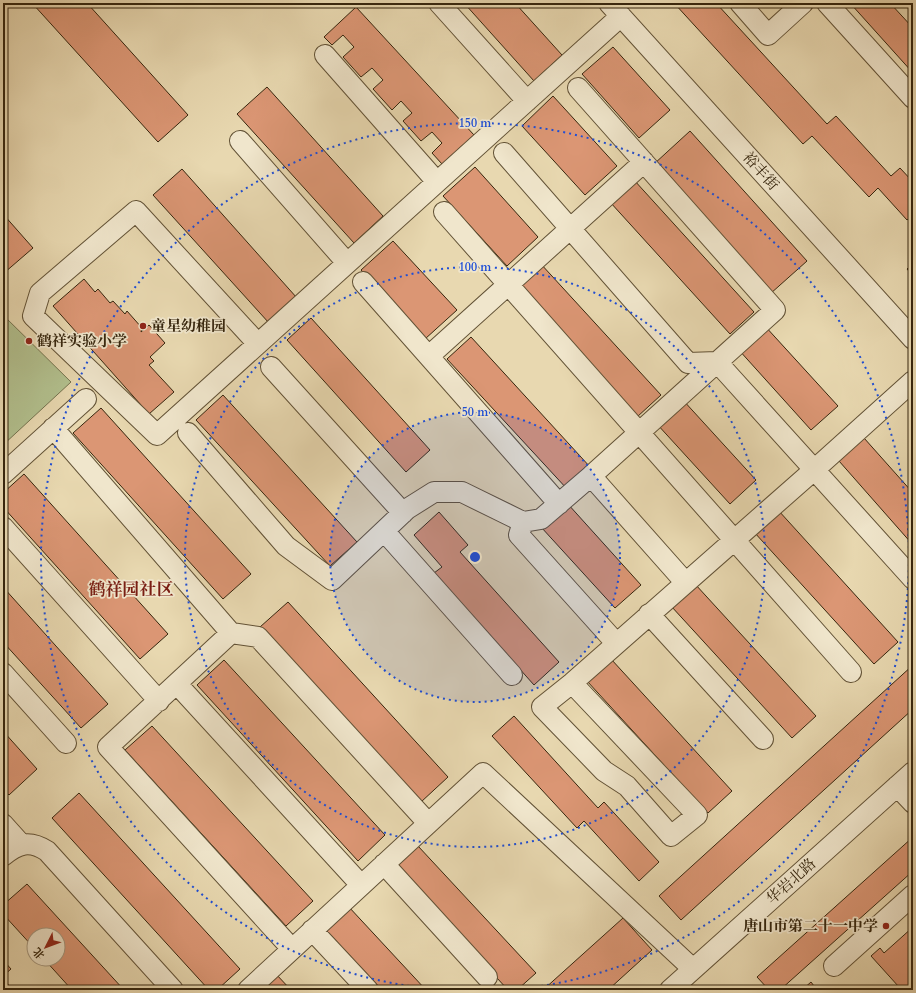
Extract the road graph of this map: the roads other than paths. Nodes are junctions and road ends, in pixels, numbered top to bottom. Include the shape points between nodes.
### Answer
1 (439, 3) edge
2 (740, 3) edge
3 (803, 3) edge
4 (827, 3) edge
5 (613, 7) edge
6 (325, 55) dead end
7 (578, 88) dead end
8 (913, 98) edge
9 (527, 101) junction
10 (240, 141) dead end
11 (504, 153) dead end
12 (644, 162) junction
13 (437, 182) junction
14 (444, 212) dead end
15 (570, 228) junction
16 (347, 263) junction
17 (363, 282) dead end
18 (508, 284) junction
19 (913, 339) edge
20 (258, 344) junction
21 (429, 356) junction
22 (718, 362) junction
23 (271, 366) dead end
24 (913, 381) edge
25 (86, 399) dead end
26 (53, 428) junction
27 (639, 432) junction
28 (188, 433) dead end
29 (814, 470) junction
30 (3, 474) edge
31 (591, 476) junction
32 (559, 504) junction
33 (403, 513) junction
34 (523, 522) junction
35 (3, 527) edge
36 (384, 531) junction
37 (734, 540) junction
38 (913, 579) edge
39 (685, 582) junction
40 (650, 614) junction
41 (231, 634) junction
42 (616, 643) junction
43 (851, 672) dead end
44 (3, 673) edge
45 (512, 675) dead end
46 (572, 683) junction
47 (177, 684) junction
48 (159, 701) junction
49 (763, 739) dead end
50 (66, 743) dead end
51 (913, 772) edge
52 (897, 786) junction
53 (913, 803) edge
54 (428, 823) junction
55 (3, 824) edge
56 (21, 844) junction
57 (3, 856) edge
58 (384, 864) junction
59 (361, 885) junction
60 (913, 895) edge
61 (312, 930) junction
62 (292, 949) junction
63 (834, 966) dead end
64 (694, 969) junction
65 (487, 977) dead end
66 (173, 990) edge
67 (248, 990) edge
68 (368, 990) edge
69 (670, 990) edge

1 - 9 street
2 - 3 street via 768,34
4 - 8 street
5 - 9 street
5 - 19 street, 裕丰街
6 - 13 street
7 - 12 street
9 - 13 street
10 - 16 street
11 - 15 street
12 - 15 street
12 - 22 street via 775,310
13 - 16 street
14 - 18 street
15 - 18 street
15 - 22 street via 688,363
16 - 20 street
17 - 21 street
18 - 21 street
18 - 27 street
20 - 20 street via 136,211 40,293 33,316 157,435
21 - 32 street
22 - 27 street
22 - 29 street
23 - 33 street
24 - 29 street
25 - 26 street
26 - 30 street
26 - 41 street
27 - 31 street
27 - 37 street
28 - 36 street via 286,546 332,580
29 - 37 street
29 - 38 street
31 - 32 street
31 - 39 street
32 - 34 street via 541,519
33 - 34 street via 434,492 462,492
33 - 36 street
34 - 42 street via 519,535
35 - 48 street
36 - 45 street
37 - 39 street
37 - 43 street
39 - 40 street
40 - 42 street
40 - 49 street
41 - 47 street
41 - 54 street via 258,637
42 - 46 street
44 - 50 street
46 - 46 street via 542,707 604,771 627,786 671,836 697,815
47 - 48 street
47 - 59 street
48 - 62 street via 108,747
51 - 52 street, 华岩北路
52 - 53 street
52 - 64 street, 华岩北路
54 - 58 street
54 - 64 street via 483,773
55 - 56 street
56 - 57 street
56 - 66 street via 37,845 47,851
58 - 59 street
58 - 65 street
59 - 61 street
60 - 63 street
61 - 62 street
61 - 68 street
62 - 67 street
64 - 69 street, 华岩北路

